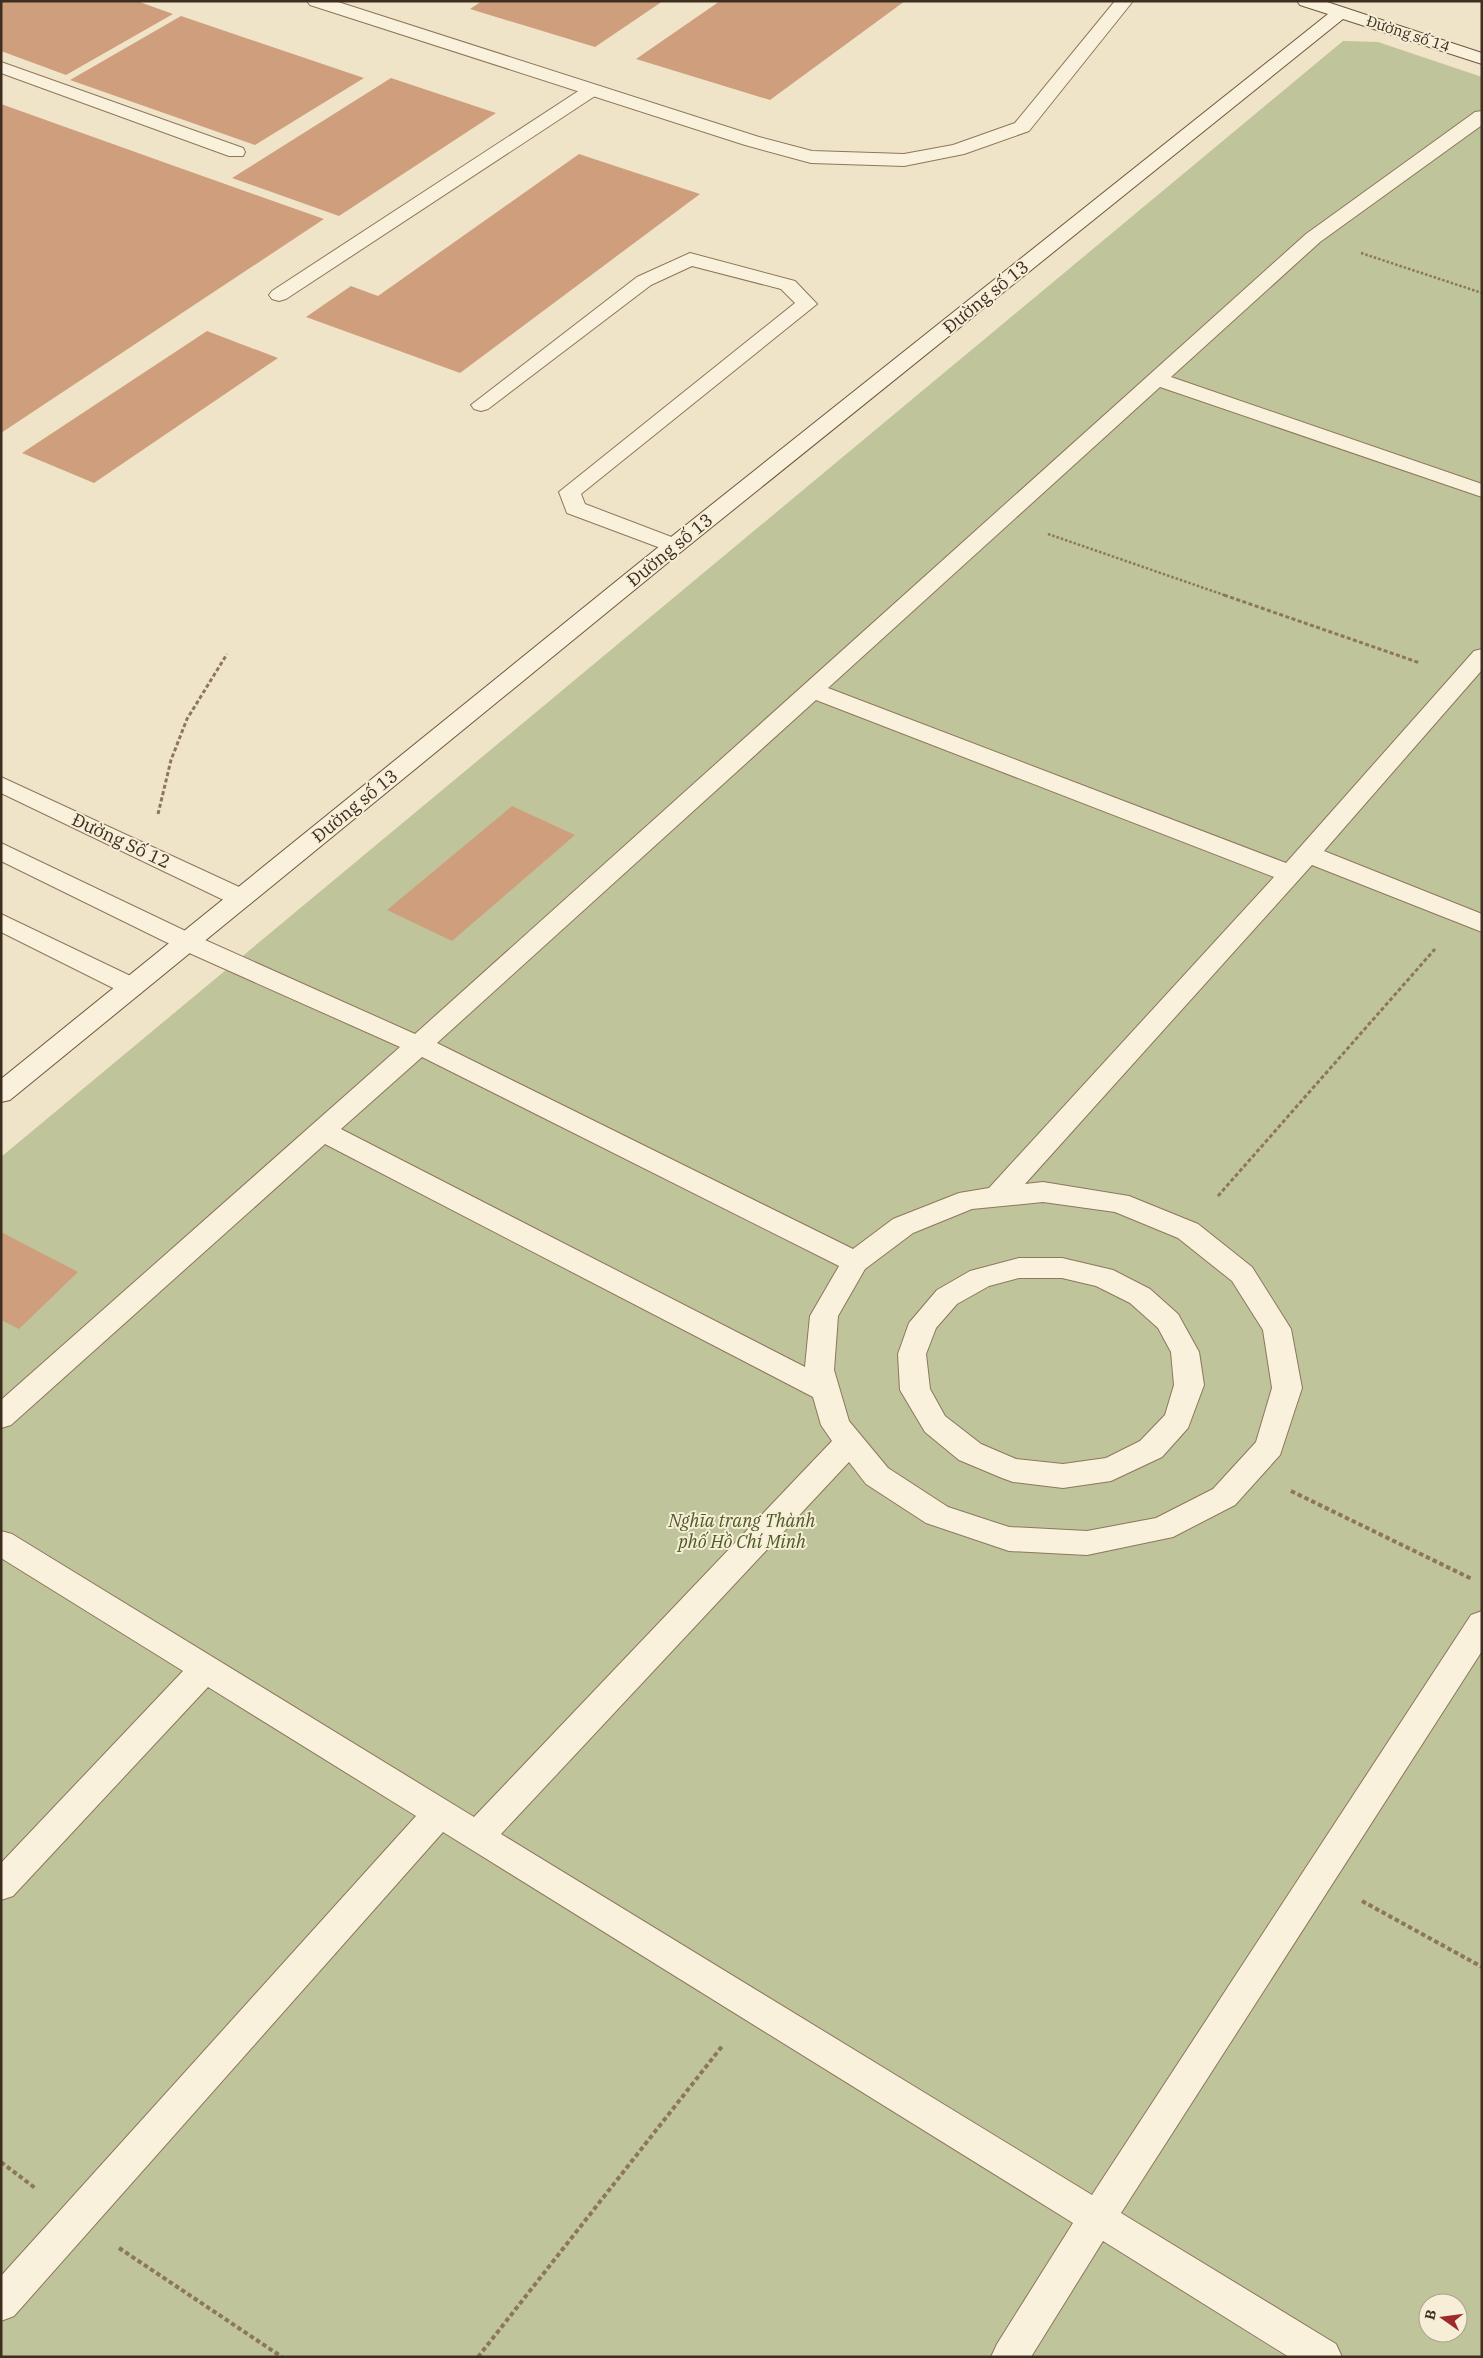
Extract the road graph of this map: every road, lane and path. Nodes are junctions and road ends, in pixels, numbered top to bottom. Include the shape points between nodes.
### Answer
1 (316, 1) edge
2 (1124, 1) edge
3 (1306, 1) edge
4 (1341, 12) junction
5 (1482, 58) edge
6 (1, 67) edge
7 (592, 90) junction
8 (1482, 116) edge
9 (236, 152) dead end
10 (1313, 238) junction
11 (1482, 293) edge
12 (279, 295) dead end
13 (1157, 379) junction
14 (481, 405) dead end
15 (1482, 491) edge
16 (1002, 518) junction
17 (674, 546) junction
18 (227, 654) dead end
19 (1482, 656) edge
20 (1463, 678) junction
21 (812, 690) junction
22 (1, 784) edge
23 (158, 815) dead end
24 (1, 851) edge
25 (1308, 854) junction
26 (1290, 874) junction
27 (241, 898) junction
28 (1473, 920) edge
29 (1, 922) edge
30 (187, 942) junction
31 (132, 987) junction
32 (419, 1045) junction
33 (1, 1093) edge
34 (322, 1131) junction
35 (996, 1196) junction
36 (1188, 1231) junction
37 (855, 1262) junction
38 (825, 1390) junction
39 (1, 1417) edge
40 (935, 1424) joint
41 (849, 1442) junction
42 (1248, 1470) junction
43 (1, 1543) edge
44 (1473, 1580) dead end
45 (1482, 1624) edge
46 (205, 1670) junction
47 (439, 1813) junction
48 (476, 1837) junction
49 (1318, 1876) junction
50 (1, 1886) edge
51 (1482, 1967) edge
52 (753, 2006) junction
53 (1, 2162) edge
54 (75, 2218) junction
55 (1097, 2218) junction
56 (1, 2303) edge
57 (282, 2357) edge
58 (478, 2357) edge
59 (1010, 2357) edge
60 (1323, 2357) edge

1 - 7 street
2 - 7 street via 1022,127 957,150 904,160 811,157
3 - 4 street, Đường số 14
4 - 5 street, Đường số 14
4 - 17 street, Đường số 13
6 - 9 street
7 - 12 street
8 - 10 street
10 - 11 path
10 - 13 street
13 - 15 street
13 - 16 street
14 - 17 street via 644,281 690,259 788,285 807,304 570,492 575,508
16 - 20 path
16 - 21 street
17 - 27 street, Đường số 13
18 - 23 path via 187,719 171,760
19 - 20 street
20 - 25 street
21 - 26 street
21 - 32 street
22 - 27 street, Đường Số 12
24 - 30 street
25 - 26 street
25 - 28 street
26 - 35 street
27 - 30 street, Đường số 13
28 - 36 path
29 - 31 street
30 - 31 street, Đường số 13
30 - 32 street
31 - 33 street, Đường số 13
32 - 34 street
32 - 37 street
34 - 38 street
34 - 39 street
35 - 36 street via 1043,1192 1119,1203
35 - 37 street via 969,1200 903,1226
36 - 42 street via 1242,1274 1277,1329 1286,1388 1268,1447
37 - 38 street via 824,1316 819,1370
38 - 41 street via 836,1425
40 - 40 street via 915,1390 912,1354 923,1323 939,1305 980,1278 1020,1268 1062,1268 1103,1277 1140,1296 1168,1321 1185,1352 1189,1385 1178,1420 1151,1449 1110,1468 1063,1476 1013,1470 970,1452
41 - 42 street via 876,1476 937,1515 1009,1539 1087,1543 1162,1529 1224,1497
41 - 48 street
42 - 44 path
43 - 46 street
45 - 49 street
46 - 47 street
46 - 50 street
47 - 48 street
47 - 54 street
48 - 52 street
49 - 51 path
49 - 55 street
52 - 55 street
52 - 58 path
53 - 54 path
54 - 56 street
54 - 57 path
55 - 59 street
55 - 60 street

